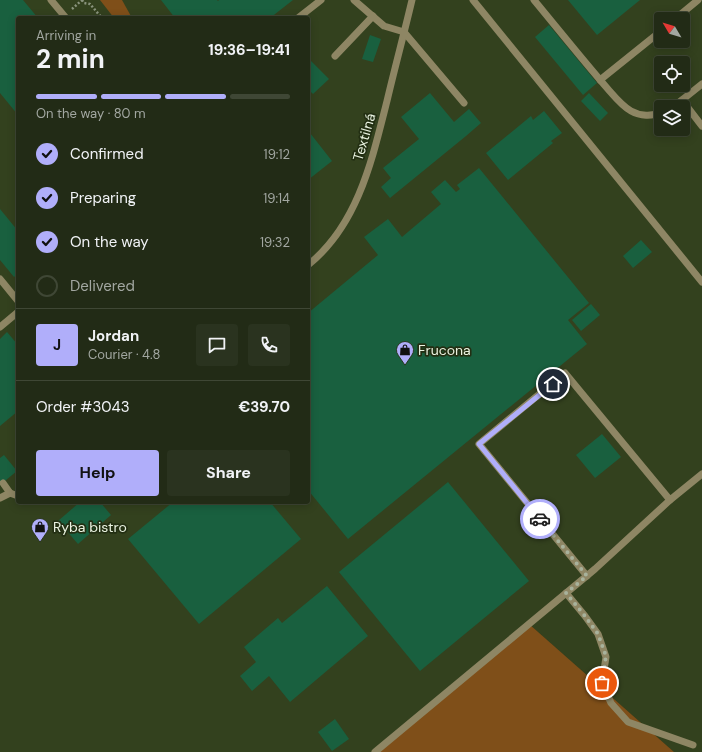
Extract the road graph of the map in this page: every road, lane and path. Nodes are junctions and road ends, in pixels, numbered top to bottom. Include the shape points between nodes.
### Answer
1 (52, 0) edge
2 (82, 0) edge
3 (321, 0) edge
4 (354, 0) edge
5 (412, 0) edge
6 (473, 0) edge
7 (534, 0) edge
8 (698, 0) edge
9 (683, 12) edge
10 (64, 16) edge
11 (100, 16) edge
12 (301, 16) edge
13 (373, 16) junction
14 (404, 32) junction
15 (654, 37) edge
16 (335, 56) dead end
17 (600, 80) junction
18 (702, 84) edge
19 (682, 100) edge
20 (464, 103) dead end
21 (690, 110) edge
22 (654, 114) edge
23 (702, 126) edge
24 (310, 264) edge
25 (0, 279) edge
26 (702, 282) edge
27 (16, 299) edge
28 (16, 314) edge
29 (0, 327) edge
30 (702, 474) edge
31 (3, 483) dead end
32 (10, 493) junction
33 (16, 495) edge
34 (0, 498) edge
35 (670, 500) junction
36 (587, 576) junction
37 (566, 593) junction
38 (693, 745) dead end
39 (374, 752) edge

1 - 10 lane
2 - 11 path via 90,4
3 - 12 lane
4 - 13 lane
5 - 14 lane, Textilná
6 - 26 lane
7 - 17 lane
8 - 9 lane
13 - 14 lane via 384,26
13 - 16 lane
14 - 20 lane
14 - 24 lane, Textilná via 381,124 356,204 332,241
15 - 17 lane
17 - 22 lane via 630,111 642,115
18 - 19 lane
21 - 23 lane
25 - 27 lane
28 - 29 lane
30 - 35 lane
31 - 32 lane
32 - 33 lane
32 - 34 lane
35 - 36 lane
35 - 36 lane via 565,374 479,444
36 - 37 lane
37 - 38 lane via 598,634 606,656 602,683 611,703 628,722
37 - 39 lane

